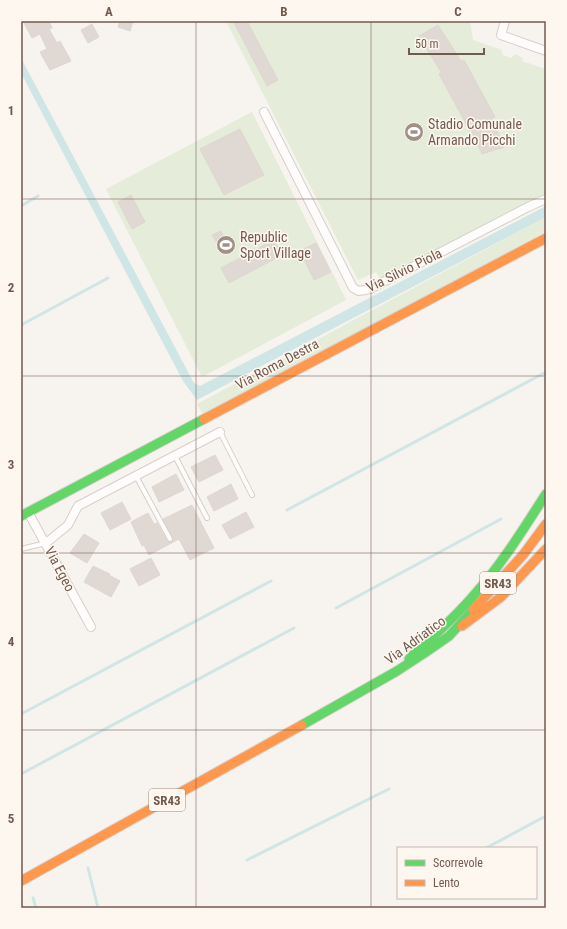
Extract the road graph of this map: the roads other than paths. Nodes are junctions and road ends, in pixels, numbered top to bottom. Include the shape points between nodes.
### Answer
1 (505, 21) edge
2 (546, 51) edge
3 (264, 112) dead end
4 (546, 199) edge
5 (546, 238) edge
6 (220, 432) joint
7 (175, 456) junction
8 (136, 476) junction
9 (546, 494) edge
10 (252, 495) dead end
11 (25, 514) edge
12 (207, 518) dead end
13 (546, 524) edge
14 (170, 539) dead end
15 (46, 543) junction
16 (21, 549) edge
17 (546, 549) edge
18 (91, 627) dead end
19 (449, 636) junction
20 (397, 671) junction
21 (21, 880) edge

1 - 2 street via 501,35
3 - 4 street, Via Silvio Piola via 353,288 359,291 370,289
5 - 11 main road, Via Roma Destra
6 - 7 street
6 - 10 lane
7 - 8 street
7 - 12 lane
8 - 14 lane
8 - 15 street via 78,506 68,525
9 - 20 main road via 483,586
11 - 15 street, Via Egeo
13 - 19 main road, Via Adriatico / SR43 via 523,555
15 - 16 lane
15 - 18 street, Via Egeo
17 - 19 main road via 500,597
19 - 20 main road, Via Adriatico / SR43
20 - 21 main road, Via Adriatico / SR43

